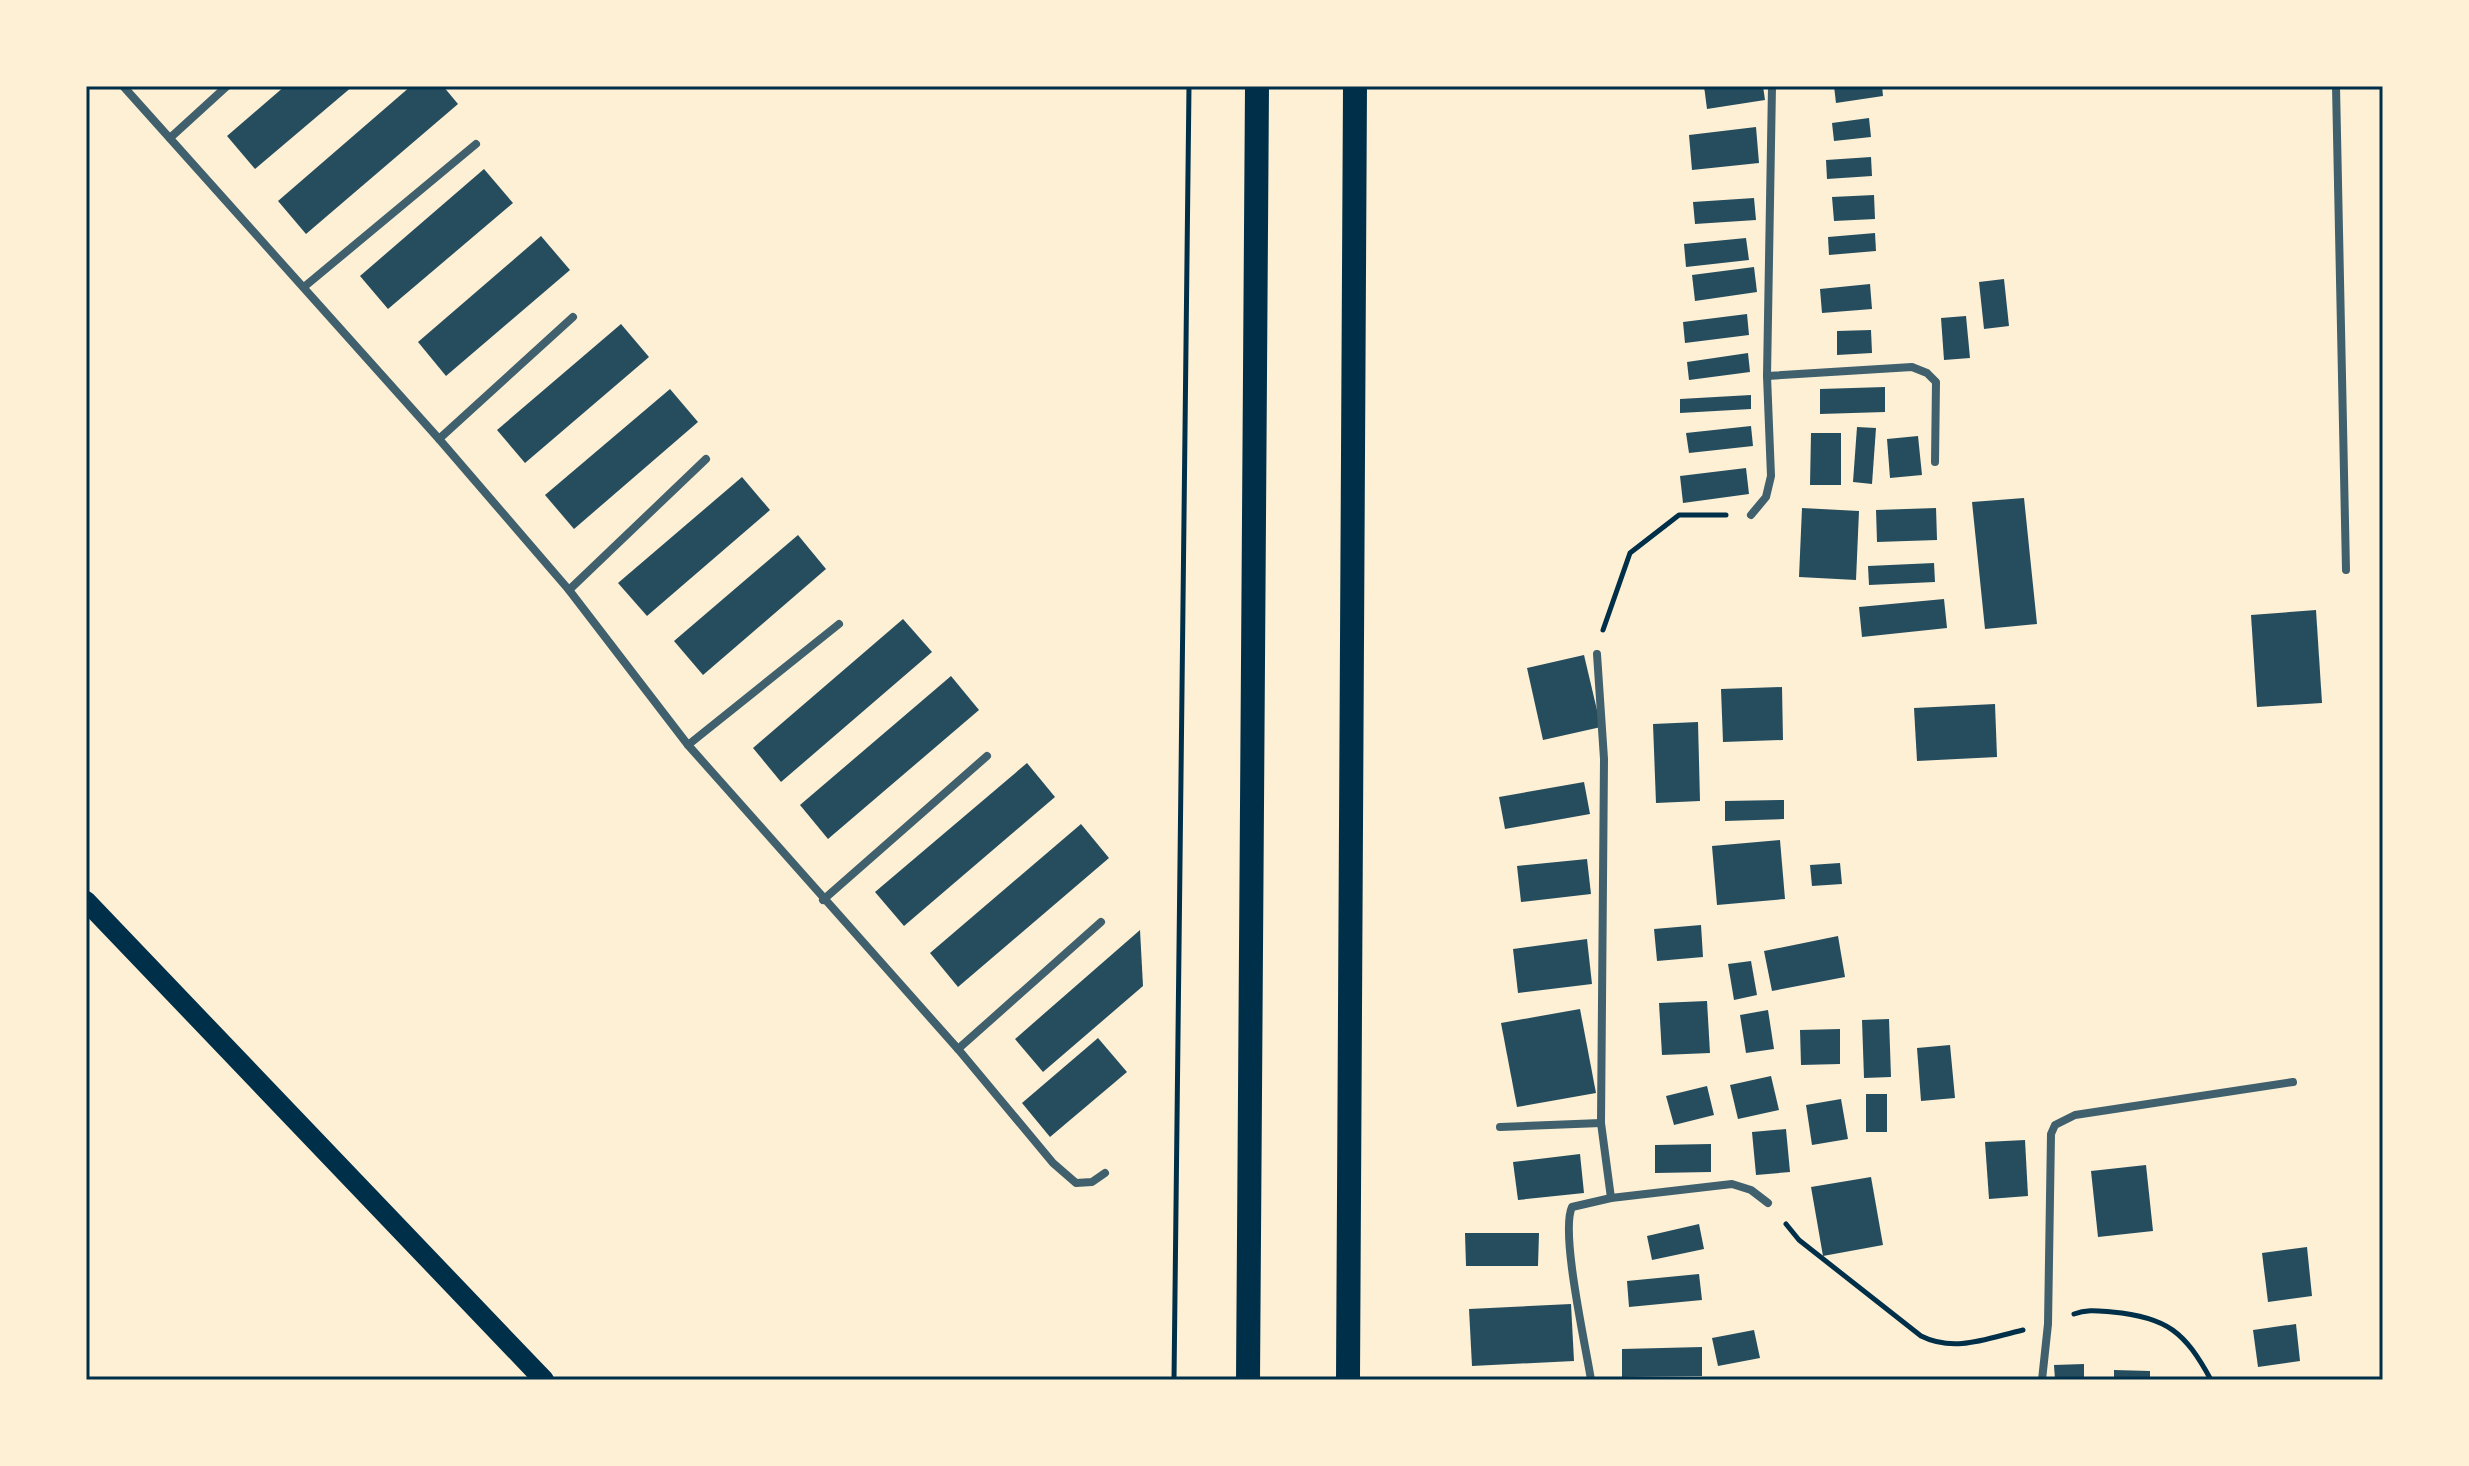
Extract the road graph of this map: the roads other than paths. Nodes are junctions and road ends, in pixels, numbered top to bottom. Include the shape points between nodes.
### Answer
1 (123, 86) edge
2 (227, 86) edge
3 (1257, 86) edge
4 (1355, 86) edge
5 (1772, 86) edge
6 (2336, 86) edge
7 (170, 138) junction
8 (476, 144) dead end
9 (304, 287) junction
10 (573, 317) dead end
11 (1767, 376) junction
12 (439, 439) junction
13 (706, 459) dead end
14 (1935, 462) dead end
15 (1751, 515) road end
16 (2346, 570) dead end
17 (569, 590) junction
18 (839, 624) dead end
19 (1597, 654) road end
20 (688, 745) junction
21 (987, 756) dead end
22 (823, 900) junction
23 (86, 901) edge
24 (1101, 922) dead end
25 (958, 1049) junction
26 (2293, 1082) dead end
27 (1601, 1123) junction
28 (1500, 1127) dead end
29 (1105, 1173) dead end
30 (1611, 1198) junction
31 (1768, 1203) road end
32 (544, 1380) edge
33 (1248, 1380) edge
34 (1348, 1380) edge
35 (1591, 1380) edge
36 (2042, 1380) edge

1 - 7 street
2 - 7 street
3 - 33 highway
4 - 34 highway
5 - 11 street
6 - 16 street
7 - 9 street
8 - 9 street
9 - 12 street
10 - 12 street
11 - 14 street via 1912,367 1927,373 1936,382
11 - 15 street via 1771,476 1766,497
12 - 17 street
13 - 17 street
17 - 20 street
18 - 20 street
19 - 27 street via 1604,759
20 - 22 street
21 - 22 street
22 - 25 street
23 - 32 main road
24 - 25 street
25 - 29 street via 1067,1178 1086,1184
26 - 36 street via 2075,1115 2055,1125
27 - 28 street
27 - 30 street
30 - 31 street via 1732,1184
30 - 35 street via 1572,1207 1569,1215

